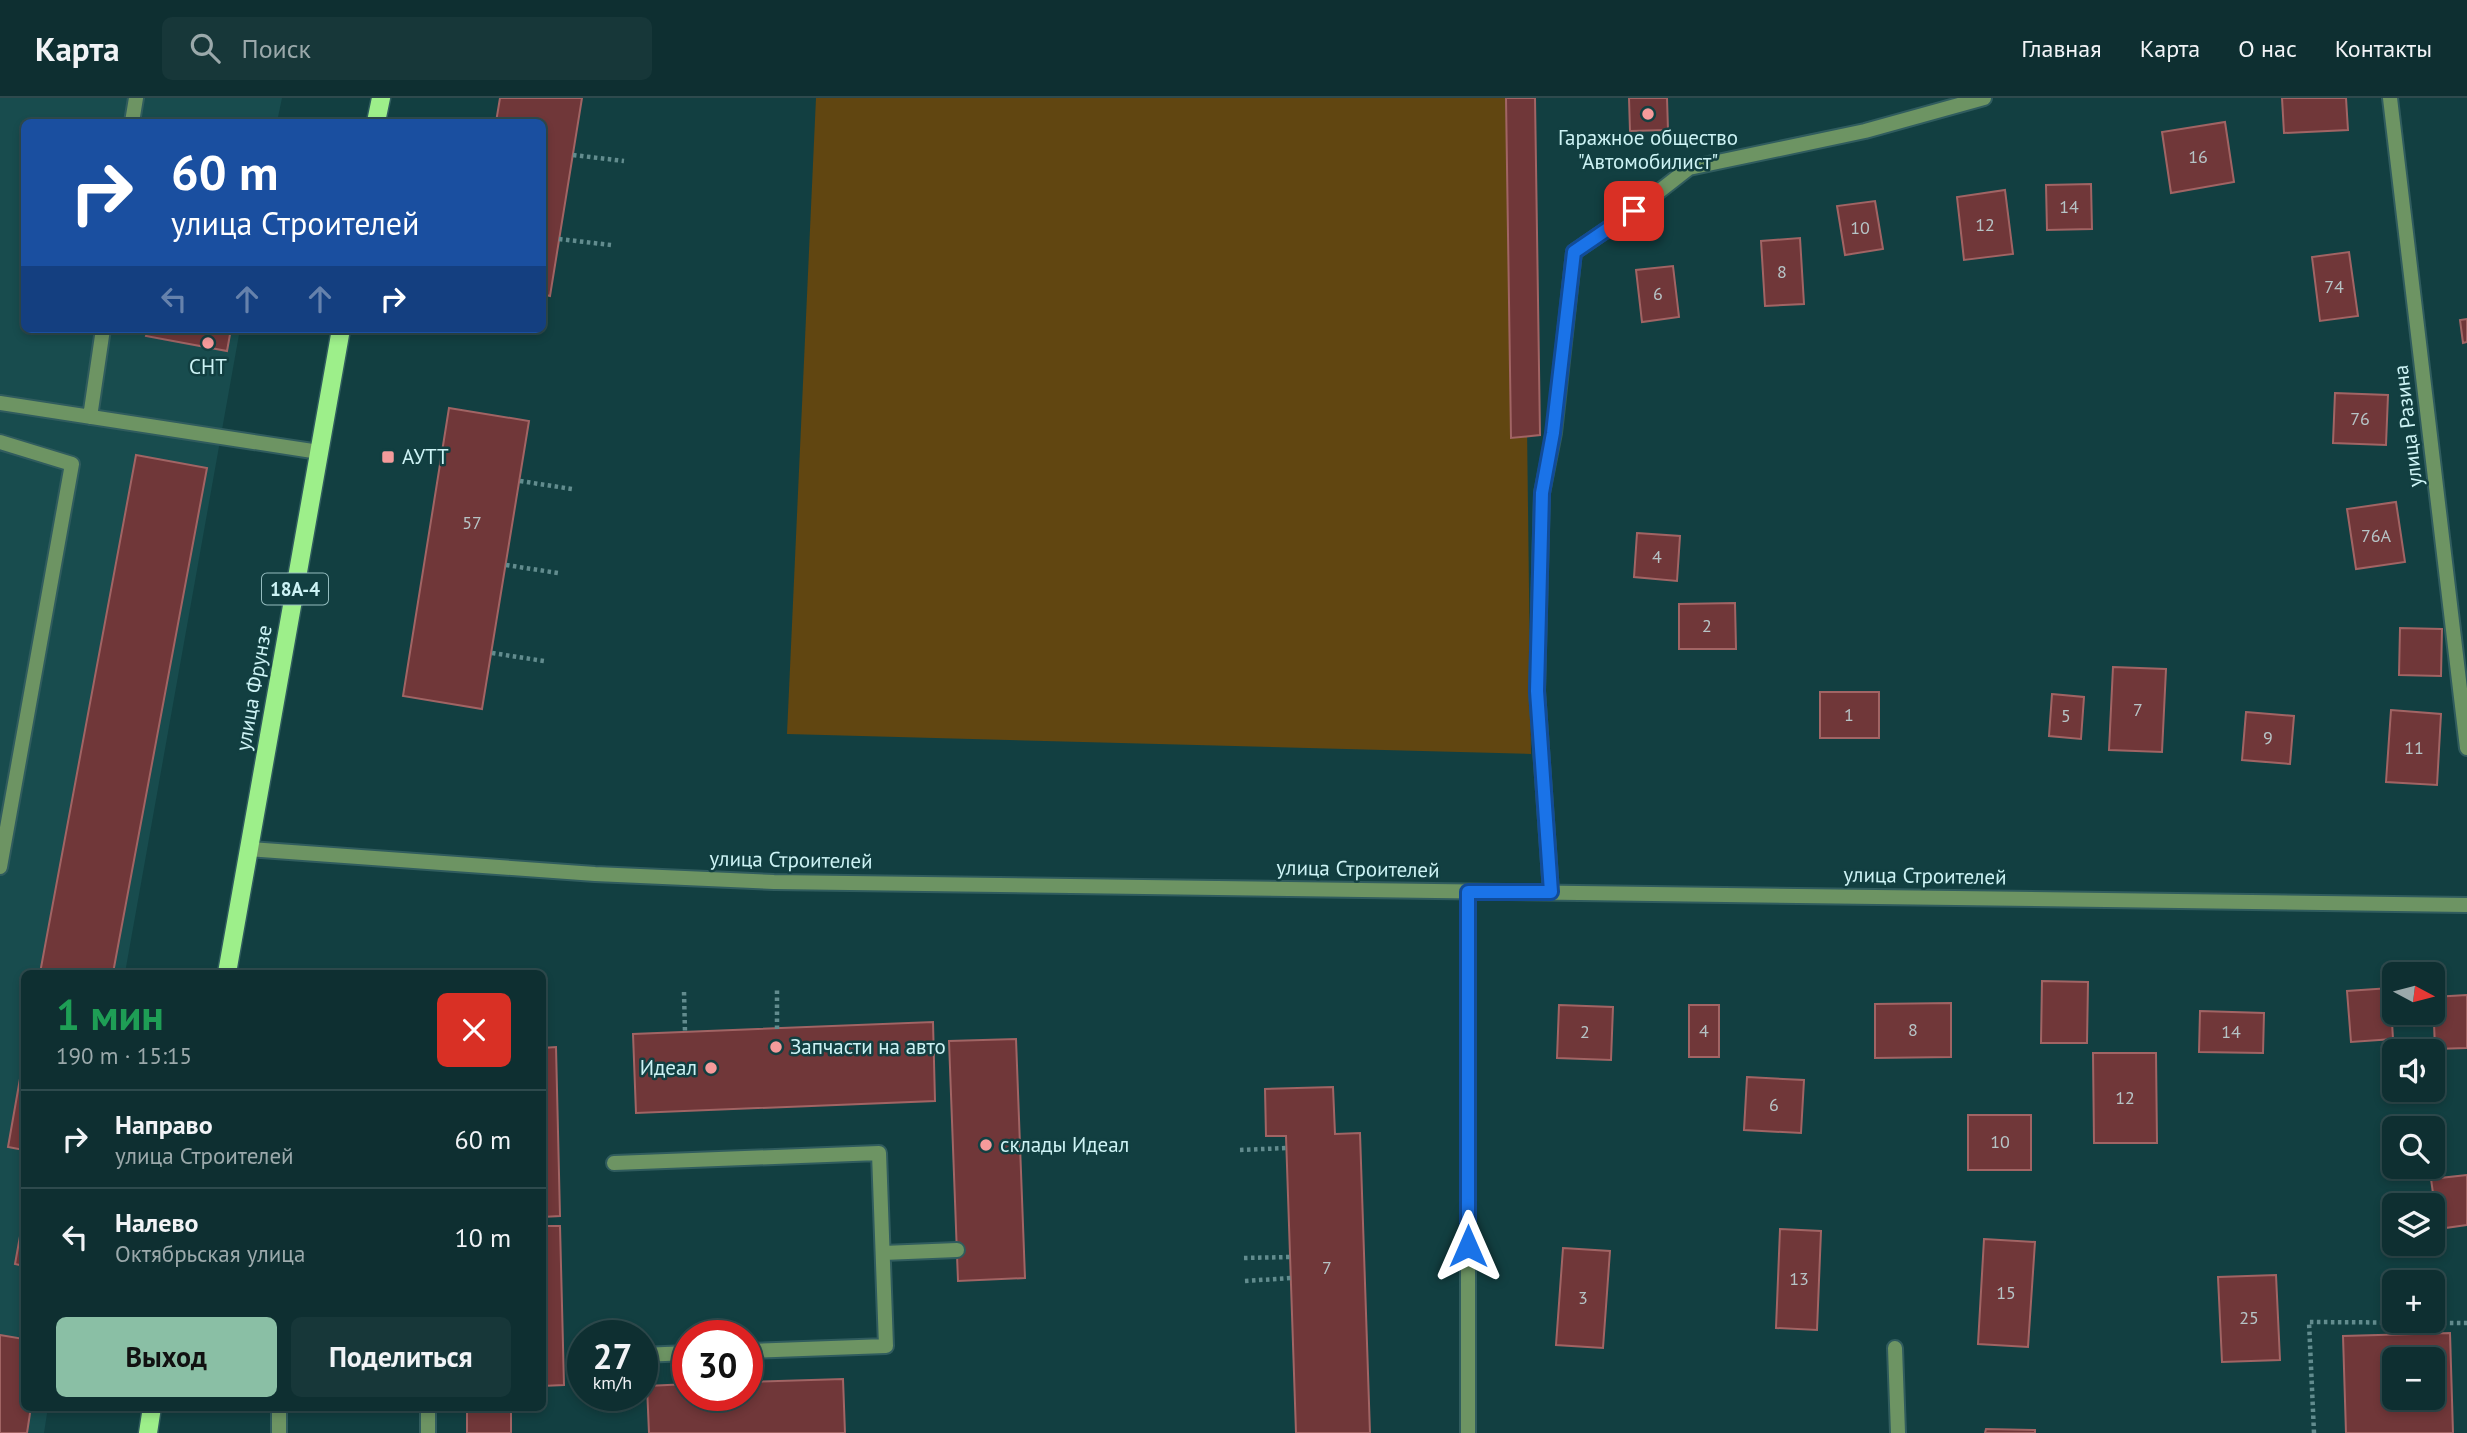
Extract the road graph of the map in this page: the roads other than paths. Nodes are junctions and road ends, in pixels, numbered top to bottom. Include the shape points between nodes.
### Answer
1 (136, 98) edge
2 (381, 98) edge
3 (1984, 98) edge
4 (2390, 98) edge
5 (132, 119) edge
6 (377, 119) edge
7 (102, 333) edge
8 (340, 333) edge
9 (0, 403) edge
10 (90, 417) junction
11 (0, 442) edge
12 (320, 452) junction
13 (2467, 748) edge
14 (249, 849) junction
15 (0, 867) edge
16 (1468, 892) junction
17 (1551, 892) junction
18 (2467, 905) edge
19 (228, 970) edge
20 (614, 1163) dead end
21 (957, 1250) dead end
22 (883, 1253) junction
23 (1895, 1348) dead end
24 (763, 1350) edge
25 (151, 1411) edge
26 (279, 1411) edge
27 (428, 1411) edge
28 (148, 1433) edge
29 (279, 1433) edge
30 (428, 1433) edge
31 (1468, 1433) edge
32 (1898, 1433) edge

1 - 5 street
2 - 6 main road
3 - 17 street via 1865,131 1689,168 1574,252 1542,493 1537,691
4 - 13 street, улица Разина
7 - 10 street
8 - 12 main road, улица Фрунзе / 18А-4
9 - 10 street
10 - 12 street
11 - 15 street via 72,464
12 - 14 main road, улица Фрунзе / 18А-4
14 - 16 street, улица Строителей via 728,880
14 - 19 main road, улица Фрунзе / 18А-4
16 - 17 street, улица Строителей
16 - 31 street
17 - 18 street, улица Строителей
20 - 22 street via 879,1153
21 - 22 street
22 - 24 street via 886,1346
23 - 32 street
25 - 28 main road
26 - 29 street
27 - 30 street

